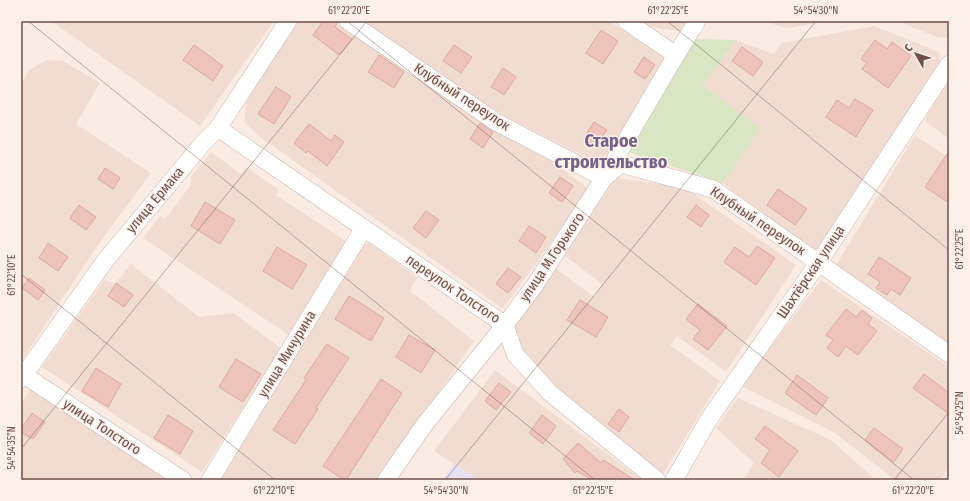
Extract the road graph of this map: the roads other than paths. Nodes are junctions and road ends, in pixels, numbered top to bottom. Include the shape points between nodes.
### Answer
1 (288, 21) edge
2 (348, 21) edge
3 (626, 21) edge
4 (697, 21) edge
5 (676, 55) junction
6 (949, 64) edge
7 (218, 128) junction
8 (604, 178) junction
9 (364, 228) junction
10 (819, 262) junction
11 (505, 325) junction
12 (949, 354) edge
13 (22, 376) edge
14 (183, 480) edge
15 (210, 480) edge
16 (386, 480) edge
17 (657, 480) edge
18 (674, 480) edge

1 - 7 street, улица Ермака
2 - 8 street, Клубный переулок via 496,122
3 - 5 street
4 - 5 street, улица М.Горького
5 - 8 street, улица М.Горького
6 - 10 street, Шахтёрская улица
7 - 9 street, переулок Толстого
7 - 13 street, улица Ермака via 105,261
8 - 10 street, Клубный переулок via 621,164 714,189
8 - 11 street, улица М.Горького via 535,285
9 - 11 street, переулок Толстого
9 - 15 street, улица Мичурина
10 - 12 street, Клубный переулок
10 - 18 street, Шахтёрская улица via 710,419
11 - 16 street, улица М.Горького via 425,424
11 - 17 street, переулок Толстого via 515,354 549,392
13 - 14 street, улица Толстого

